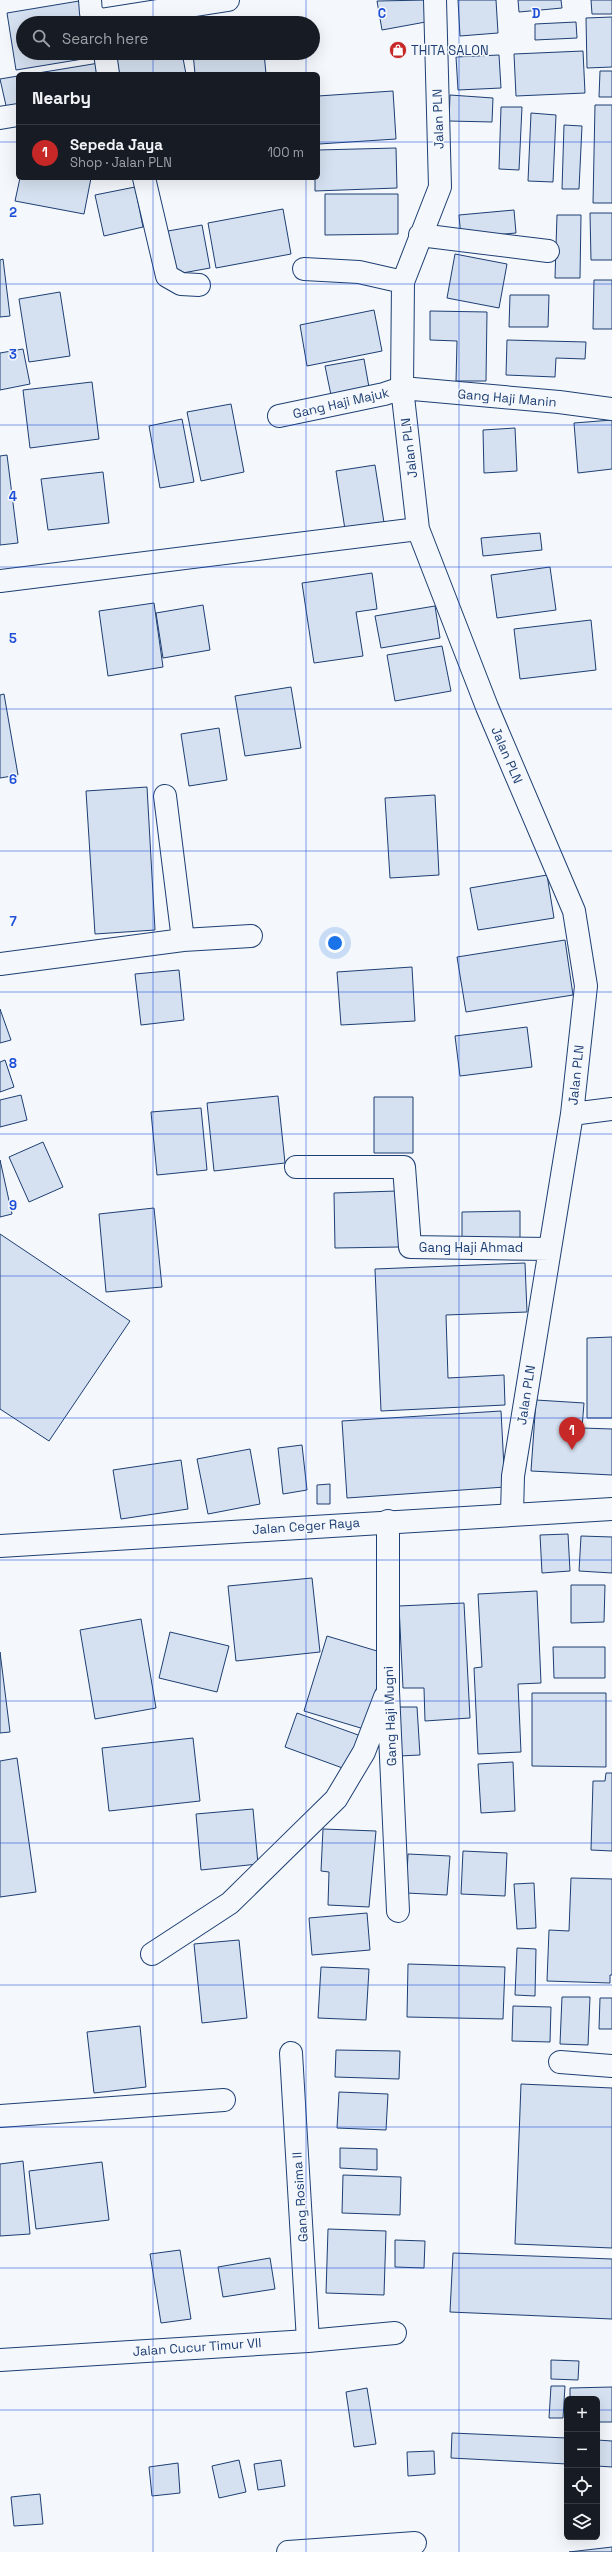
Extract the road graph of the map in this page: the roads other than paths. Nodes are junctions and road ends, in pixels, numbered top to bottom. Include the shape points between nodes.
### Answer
1 (90, 0) edge
2 (228, 0) edge
3 (435, 0) edge
4 (95, 16) edge
5 (130, 16) edge
6 (106, 60) edge
7 (108, 72) edge
8 (16, 115) edge
9 (0, 118) edge
10 (144, 180) edge
11 (420, 235) junction
12 (548, 251) dead end
13 (304, 269) dead end
14 (403, 282) junction
15 (199, 285) dead end
16 (402, 388) junction
17 (612, 410) edge
18 (280, 416) dead end
19 (418, 529) junction
20 (0, 581) edge
21 (165, 796) dead end
22 (251, 936) dead end
23 (183, 940) junction
24 (0, 964) edge
25 (612, 1109) edge
26 (572, 1114) junction
27 (296, 1166) dead end
28 (550, 1249) junction
29 (612, 1509) edge
30 (512, 1514) junction
31 (388, 1521) junction
32 (0, 1546) edge
33 (388, 1691) junction
34 (398, 1911) dead end
35 (152, 1954) dead end
36 (291, 2053) dead end
37 (560, 2062) dead end
38 (612, 2066) edge
39 (224, 2100) dead end
40 (0, 2116) edge
41 (395, 2332) dead end
42 (308, 2340) junction
43 (0, 2360) edge
44 (415, 2542) dead end
45 (288, 2552) edge

1 - 4 street
2 - 5 street
3 - 11 street, Jalan PLN via 440,187
6 - 7 street
8 - 9 street
10 - 15 street via 167,276 181,284
11 - 12 street
11 - 14 street, Jalan PLN
13 - 14 street via 359,272
14 - 16 street, Jalan PLN
16 - 17 street, Gang Haji Manin via 559,402
16 - 18 street, Gang Haji Majuk
16 - 19 street, Jalan PLN
19 - 20 street
19 - 26 street, Jalan PLN via 487,707 574,911 586,986
21 - 23 street
22 - 23 street
23 - 24 street
25 - 26 street
26 - 28 street, Jalan PLN
27 - 28 street, Gang Haji Ahmad via 404,1168 410,1247
28 - 30 street, Jalan PLN via 513,1476
29 - 30 street, Jalan Ceger Raya
30 - 31 street, Jalan Ceger Raya
31 - 32 street, Jalan Ceger Raya
31 - 33 street, Gang Haji Mugni
33 - 34 street, Gang Haji Mugni
33 - 35 street via 364,1752 336,1799 230,1903
36 - 42 street, Gang Rosima II
37 - 38 street
39 - 40 street
41 - 42 street, Jalan Cucur Timur VII
42 - 43 street, Jalan Cucur Timur VII
44 - 45 street

